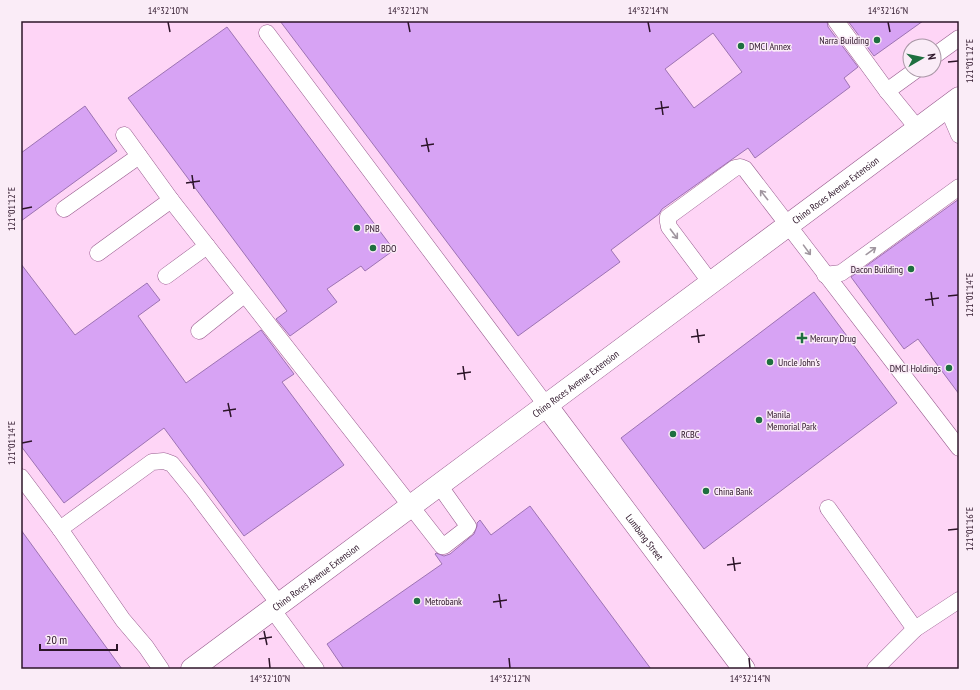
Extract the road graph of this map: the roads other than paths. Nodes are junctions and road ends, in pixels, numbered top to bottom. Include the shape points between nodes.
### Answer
1 (836, 21) edge
2 (267, 33) dead end
3 (959, 38) edge
4 (942, 50) edge
5 (905, 78) edge
6 (887, 91) junction
7 (953, 103) edge
8 (918, 129) junction
9 (124, 135) dead end
10 (959, 135) edge
11 (139, 156) junction
12 (959, 187) edge
13 (171, 200) junction
14 (64, 209) dead end
15 (788, 225) junction
16 (207, 246) junction
17 (98, 253) dead end
18 (826, 275) junction
19 (166, 276) dead end
20 (711, 283) junction
21 (244, 295) junction
22 (199, 331) dead end
23 (546, 405) junction
24 (959, 448) edge
25 (21, 477) edge
26 (439, 485) junction
27 (410, 507) junction
28 (828, 508) dead end
29 (60, 529) junction
30 (959, 600) edge
31 (276, 606) junction
32 (915, 629) junction
33 (162, 669) edge
34 (192, 669) edge
35 (316, 669) edge
36 (744, 669) edge
37 (875, 669) edge

1 - 6 lane
2 - 23 lane
3 - 4 lane
5 - 6 lane
6 - 8 lane
7 - 8 main road, Chino Roces Avenue Extension
7 - 10 lane
8 - 15 main road, Chino Roces Avenue Extension
9 - 11 lane
11 - 13 lane
11 - 14 lane
18 -> 12 lane via 841,273
13 - 16 lane
13 - 17 lane
15 -> 18 lane
15 - 20 main road, Chino Roces Avenue Extension
15 -> 20 lane via 740,167 735,168 668,217 669,227
16 - 19 lane
16 - 21 lane
18 - 24 lane
20 - 23 main road, Chino Roces Avenue Extension
21 - 22 lane
21 - 27 lane
23 - 26 main road, Chino Roces Avenue Extension
23 - 36 main road, Lumbang Street
25 - 29 lane
26 - 27 main road, Chino Roces Avenue Extension
26 - 27 lane via 468,526 444,546
27 - 31 main road, Chino Roces Avenue Extension
28 - 32 lane
29 - 31 lane via 152,462 164,461 172,464 194,491 254,571
29 - 33 lane via 123,620
30 - 32 lane
31 - 34 main road, Chino Roces Avenue Extension
31 - 35 lane
32 - 37 lane

